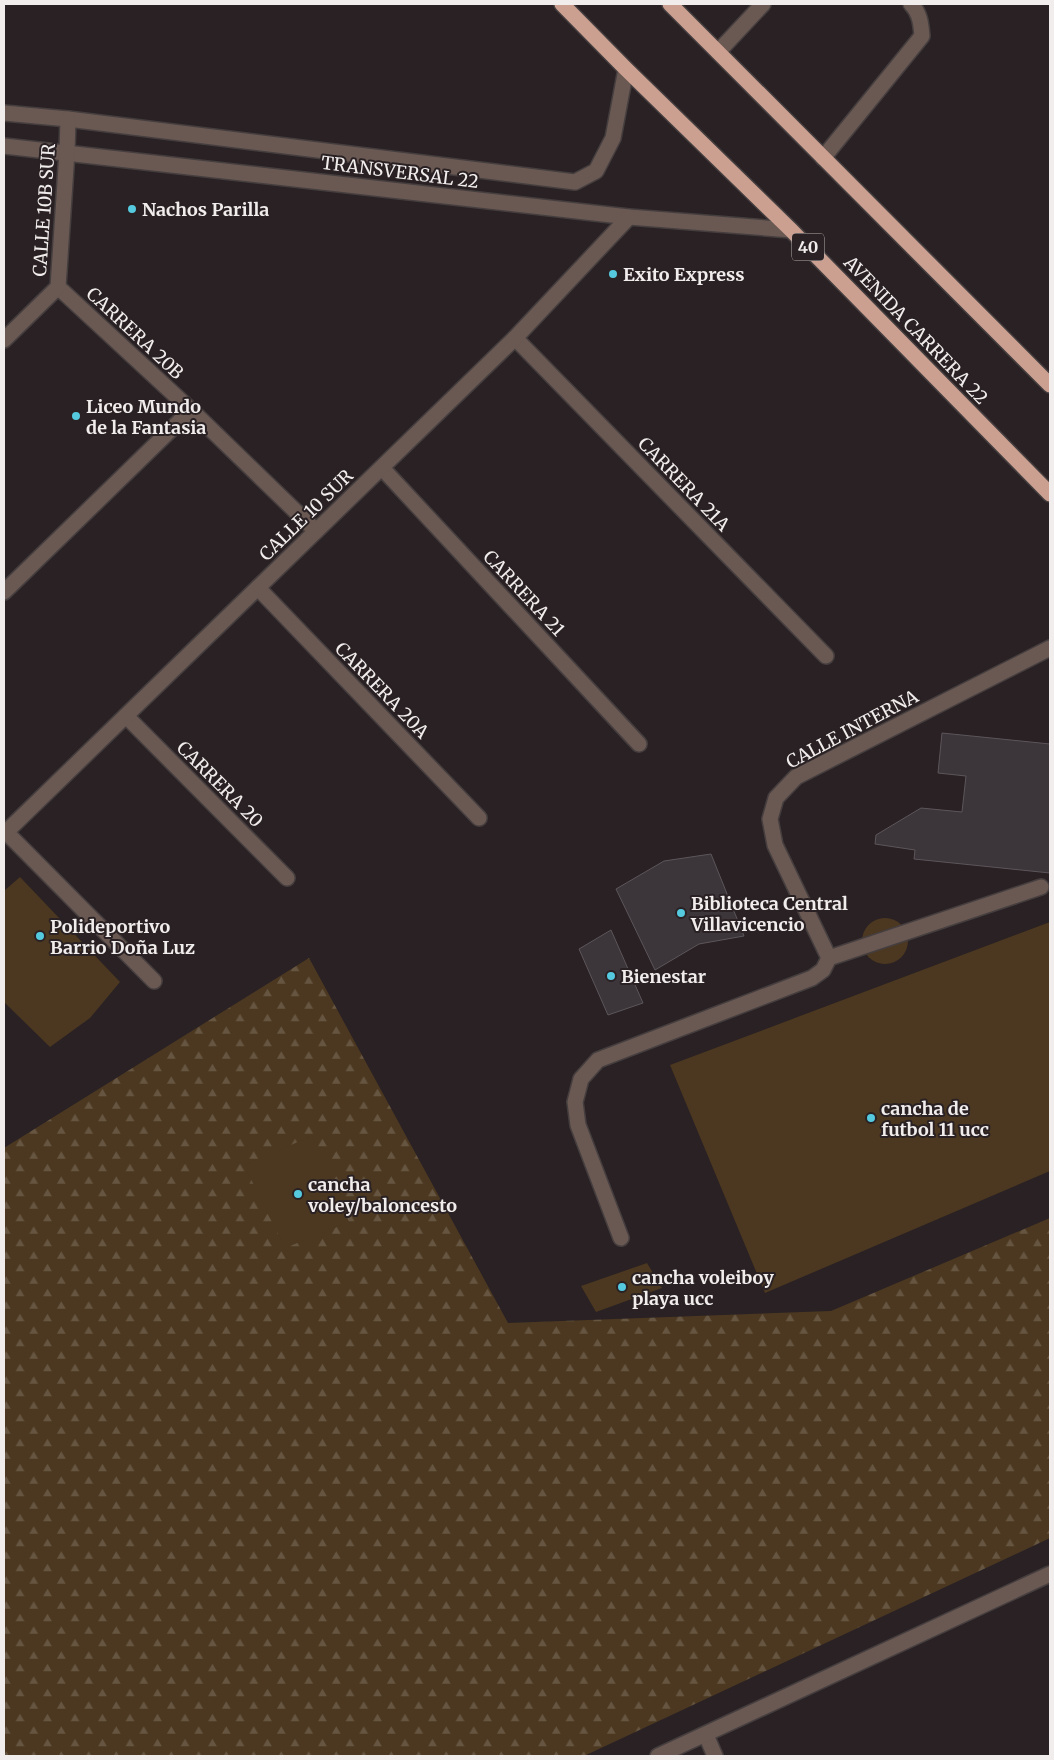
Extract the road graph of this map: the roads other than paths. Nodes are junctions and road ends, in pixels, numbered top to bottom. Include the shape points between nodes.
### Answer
1 (562, 4) edge
2 (670, 4) edge
3 (763, 4) edge
4 (911, 4) edge
5 (718, 52) junction
6 (626, 69) junction
7 (4, 113) edge
8 (68, 119) junction
9 (4, 146) edge
10 (67, 152) junction
11 (824, 158) junction
12 (629, 217) junction
13 (792, 230) junction
14 (58, 287) junction
15 (515, 338) junction
16 (4, 340) edge
17 (1050, 385) edge
18 (191, 410) junction
19 (382, 468) junction
20 (1050, 494) edge
21 (316, 531) junction
22 (258, 588) junction
23 (4, 592) edge
24 (1050, 648) edge
25 (826, 656) dead end
26 (126, 716) junction
27 (639, 744) dead end
28 (480, 818) dead end
29 (5, 833) edge
30 (286, 878) dead end
31 (1041, 887) dead end
32 (829, 958) junction
33 (154, 981) dead end
34 (621, 1238) dead end
35 (1050, 1574) edge
36 (706, 1735) junction
37 (658, 1756) edge
38 (715, 1756) edge

1 - 6 highway, AVENIDA CARRERA 22 / 40
2 - 5 highway
3 - 5 street
4 - 11 street via 921,22 922,36
5 - 11 highway
6 - 8 street, TRANSVERSAL 22 via 613,138 596,171 575,182
6 - 13 highway, AVENIDA CARRERA 22 / 40
7 - 8 street, TRANSVERSAL 22
8 - 10 street, CALLE 10B SUR
9 - 10 street, TRANSVERSAL 22
10 - 12 street, TRANSVERSAL 22
10 - 14 street, CALLE 10B SUR
11 - 17 highway
12 - 13 street, TRANSVERSAL 22
12 - 15 street, CALLE 10 SUR
13 - 20 highway, AVENIDA CARRERA 22 / 40
14 - 16 street, CALLE 10B SUR
14 - 18 street, CARRERA 20B
15 - 19 street, CALLE 10 SUR
15 - 25 street, CARRERA 21A
18 - 21 street, CARRERA 20B
18 - 23 street
19 - 21 street, CALLE 10 SUR
19 - 27 street, CARRERA 21
21 - 22 street, CALLE 10 SUR
22 - 26 street, CALLE 10 SUR
22 - 28 street, CARRERA 20A
24 - 32 street, CALLE INTERNA via 796,777 776,798 770,819 774,845
26 - 29 street, CALLE 10 SUR
26 - 30 street, CARRERA 20
29 - 33 street
31 - 32 street
32 - 34 street via 823,970 812,978 598,1060 581,1079 575,1102 578,1125
35 - 36 street
36 - 37 street
36 - 38 street

